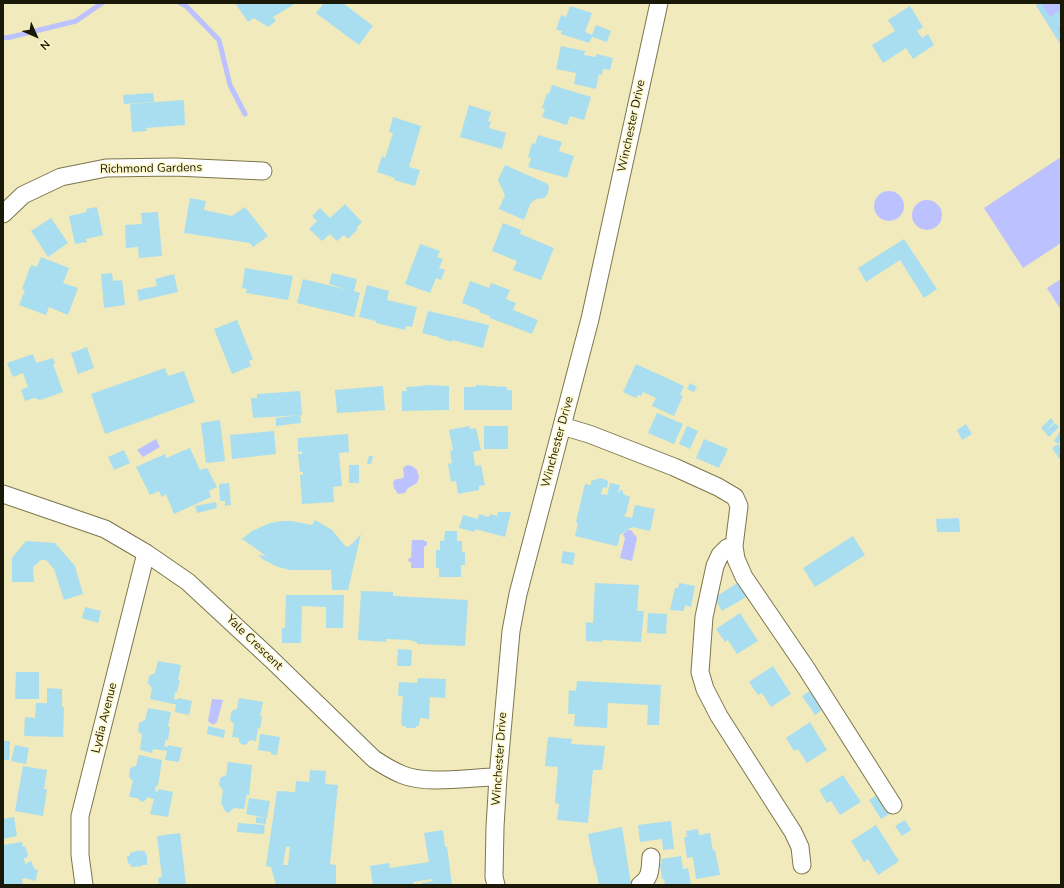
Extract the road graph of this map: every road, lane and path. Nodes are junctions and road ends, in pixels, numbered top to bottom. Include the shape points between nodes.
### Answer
1 (659, 3) edge
2 (262, 172) dead end
3 (3, 214) edge
4 (562, 426) junction
5 (3, 494) edge
6 (734, 546) junction
7 (146, 553) junction
8 (498, 777) junction
9 (893, 805) dead end
10 (650, 857) dead end
11 (802, 865) dead end
12 (84, 885) edge
13 (496, 885) edge
14 (640, 885) edge

1 - 4 street, Winchester Drive via 590,319
2 - 3 street, Richmond Gardens via 175,167 106,168 61,177 22,195
4 - 6 street via 674,467 735,497 739,506
4 - 8 street, Winchester Drive via 518,594 511,631
5 - 7 street, Yale Crescent via 105,529
6 - 9 street via 736,559 744,577 806,668
6 - 11 street via 727,548 720,555 715,566 704,617 700,672 705,689 719,716 793,832 800,847
7 - 8 street, Yale Crescent via 188,582 374,759 404,776 434,780
7 - 12 street, Lydia Avenue via 80,816 80,855
8 - 13 street, Winchester Drive via 494,877
10 - 14 street via 648,879

